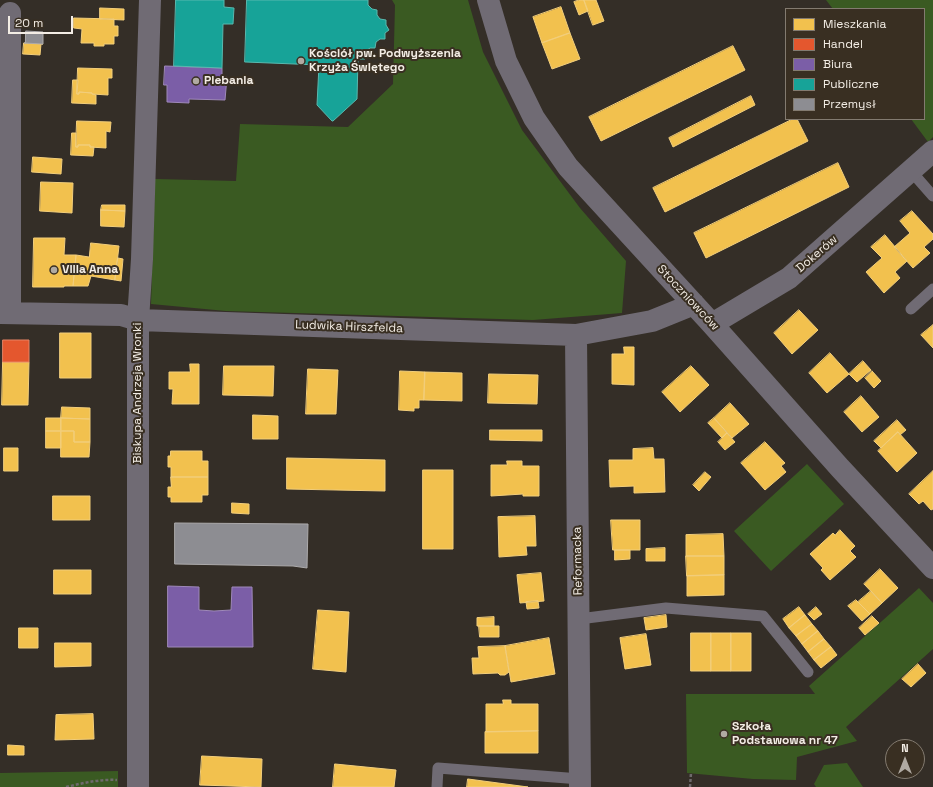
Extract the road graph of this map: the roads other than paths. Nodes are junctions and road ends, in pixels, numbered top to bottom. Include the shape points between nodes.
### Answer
1 (150, 0) edge
2 (488, 0) edge
3 (10, 13) dead end
4 (933, 151) edge
5 (911, 171) junction
6 (933, 196) edge
7 (933, 289) edge
8 (694, 304) junction
9 (911, 309) dead end
10 (5, 313) edge
11 (138, 320) junction
12 (712, 324) junction
13 (576, 335) junction
14 (933, 568) edge
15 (579, 619) junction
16 (808, 672) dead end
17 (580, 783) edge
18 (128, 784) edge
19 (437, 787) edge

1 - 11 street, Biskupa Andrzeja Wronki
2 - 8 street, Stoczniowców via 506,61 534,118 568,167
3 - 10 street
4 - 5 street, Dokerów
5 - 6 lane
5 - 12 street, Dokerów via 789,278
7 - 9 lane
8 - 12 street, Stoczniowców
8 - 13 street, Ludwika Hirszfelda via 652,321
10 - 11 street, Ludwika Hirszfelda via 120,315
11 - 13 street, Ludwika Hirszfelda
11 - 18 street, Biskupa Andrzeja Wronki
12 - 14 street, Stoczniowców
13 - 15 street, Reformacka
15 - 16 lane via 666,608 763,616
15 - 17 street, Reformacka
17 - 19 lane via 438,768

